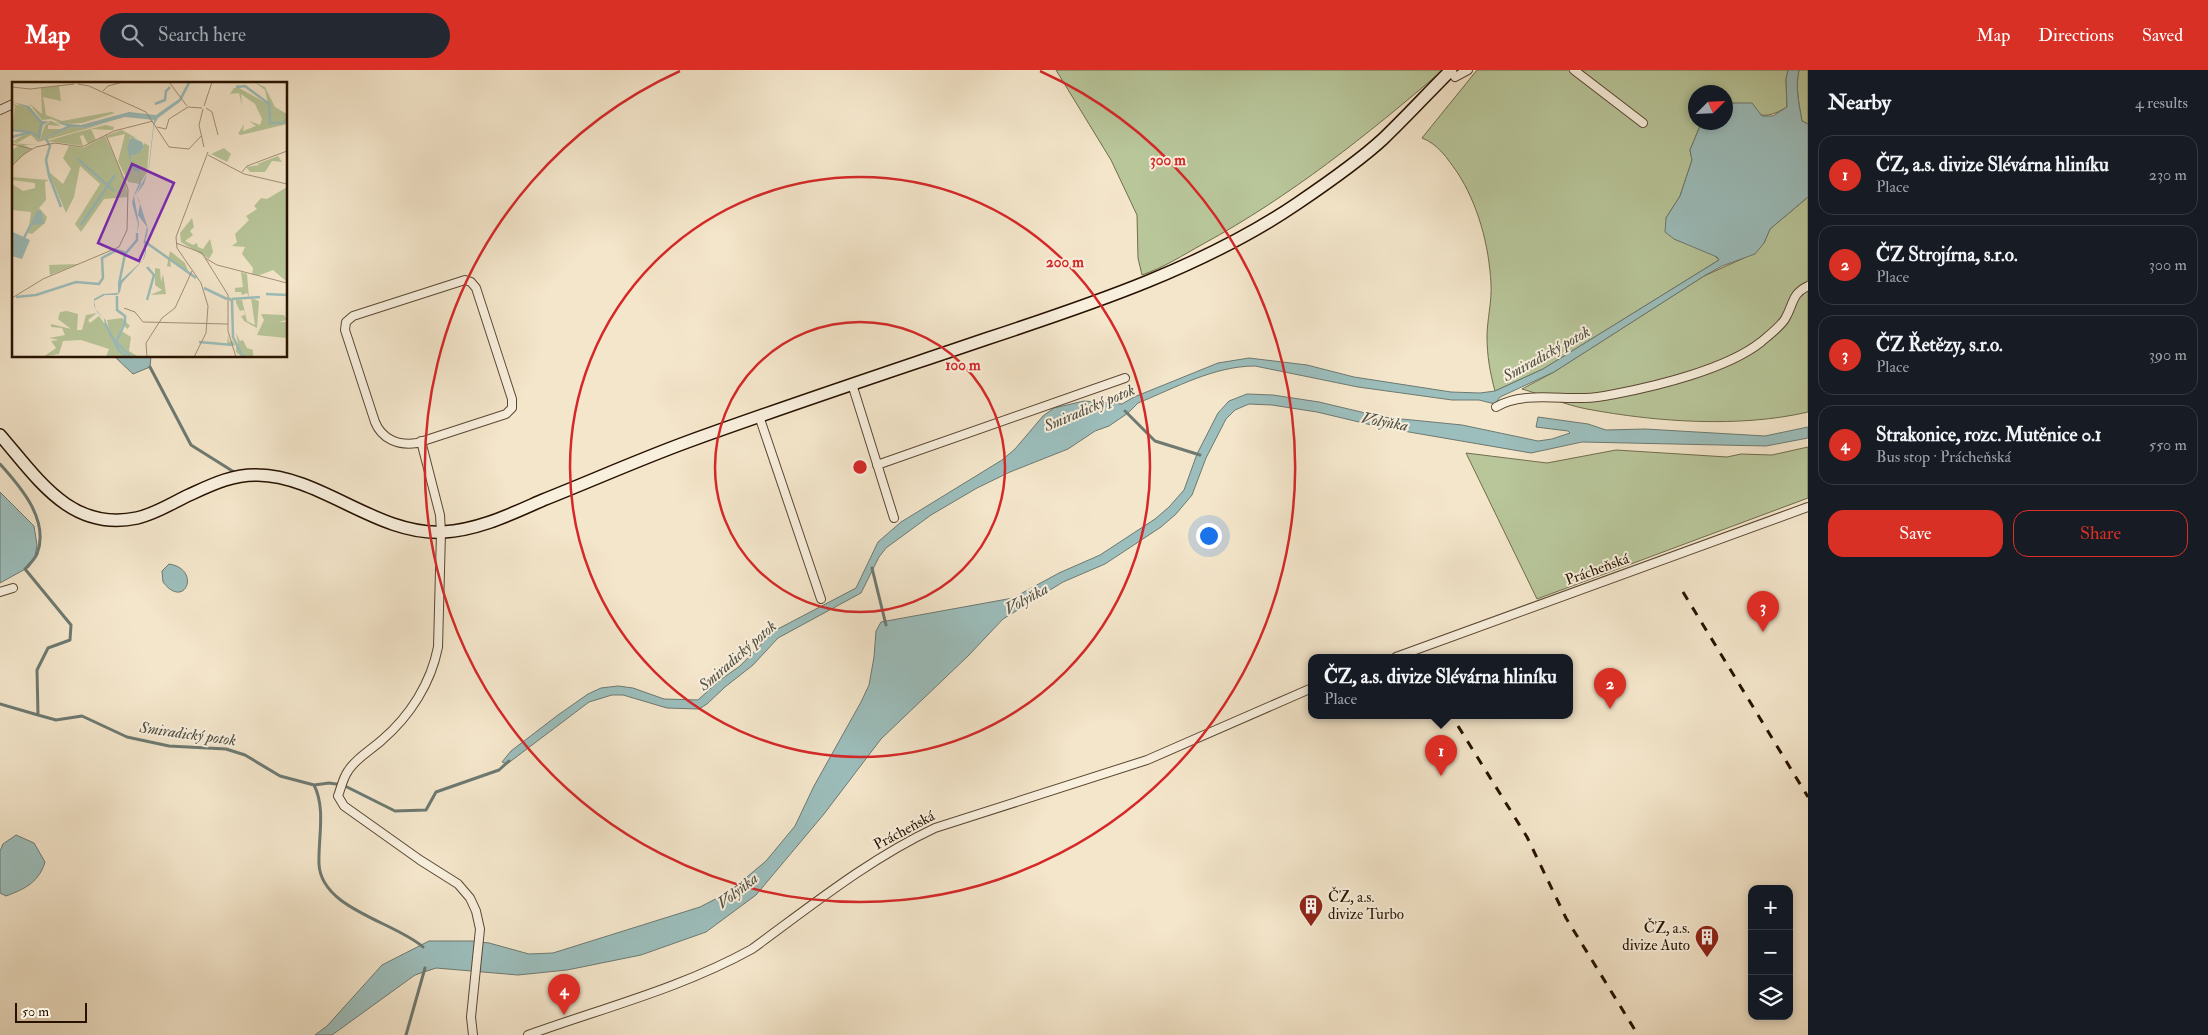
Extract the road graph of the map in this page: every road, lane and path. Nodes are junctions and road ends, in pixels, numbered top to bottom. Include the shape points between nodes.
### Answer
1 (1468, 70) edge
2 (1574, 70) edge
3 (1451, 71) edge
4 (12, 104) edge
5 (0, 110) edge
6 (1643, 123) dead end
7 (1808, 286) edge
8 (1125, 378) dead end
9 (852, 384) junction
10 (1496, 407) dead end
11 (759, 416) junction
12 (0, 435) edge
13 (421, 441) junction
14 (877, 465) junction
15 (1808, 507) edge
16 (894, 518) dead end
17 (441, 532) junction
18 (13, 588) dead end
19 (0, 592) edge
20 (821, 599) dead end
21 (1404, 654) edge
22 (1308, 690) edge
23 (474, 1035) edge
24 (528, 1035) edge

1 - 3 street via 1455,77
2 - 6 street
3 - 9 street via 1380,142 1296,205 1209,255 1081,308
4 - 5 street
7 - 10 street via 1798,291 1784,320 1760,342 1715,366 1616,394 1587,398 1510,399
8 - 14 street
9 - 11 street
9 - 14 street
11 - 17 street via 679,445 484,525
11 - 20 street
12 - 17 street via 53,496 78,511 108,522 141,517 218,482 262,475 300,484 405,527
13 - 13 street via 506,414 512,408 512,399 476,288 468,281 353,316 344,326 377,427 397,443
13 - 17 street via 440,515
14 - 16 street
15 - 21 street, Prácheňská
17 - 23 street via 436,660 419,698 384,739 347,771 338,796 344,806 458,884 470,898 480,934 471,1017
18 - 19 street
22 - 24 street, Prácheňská via 1148,760 935,828 909,840 850,878 735,958 690,978

